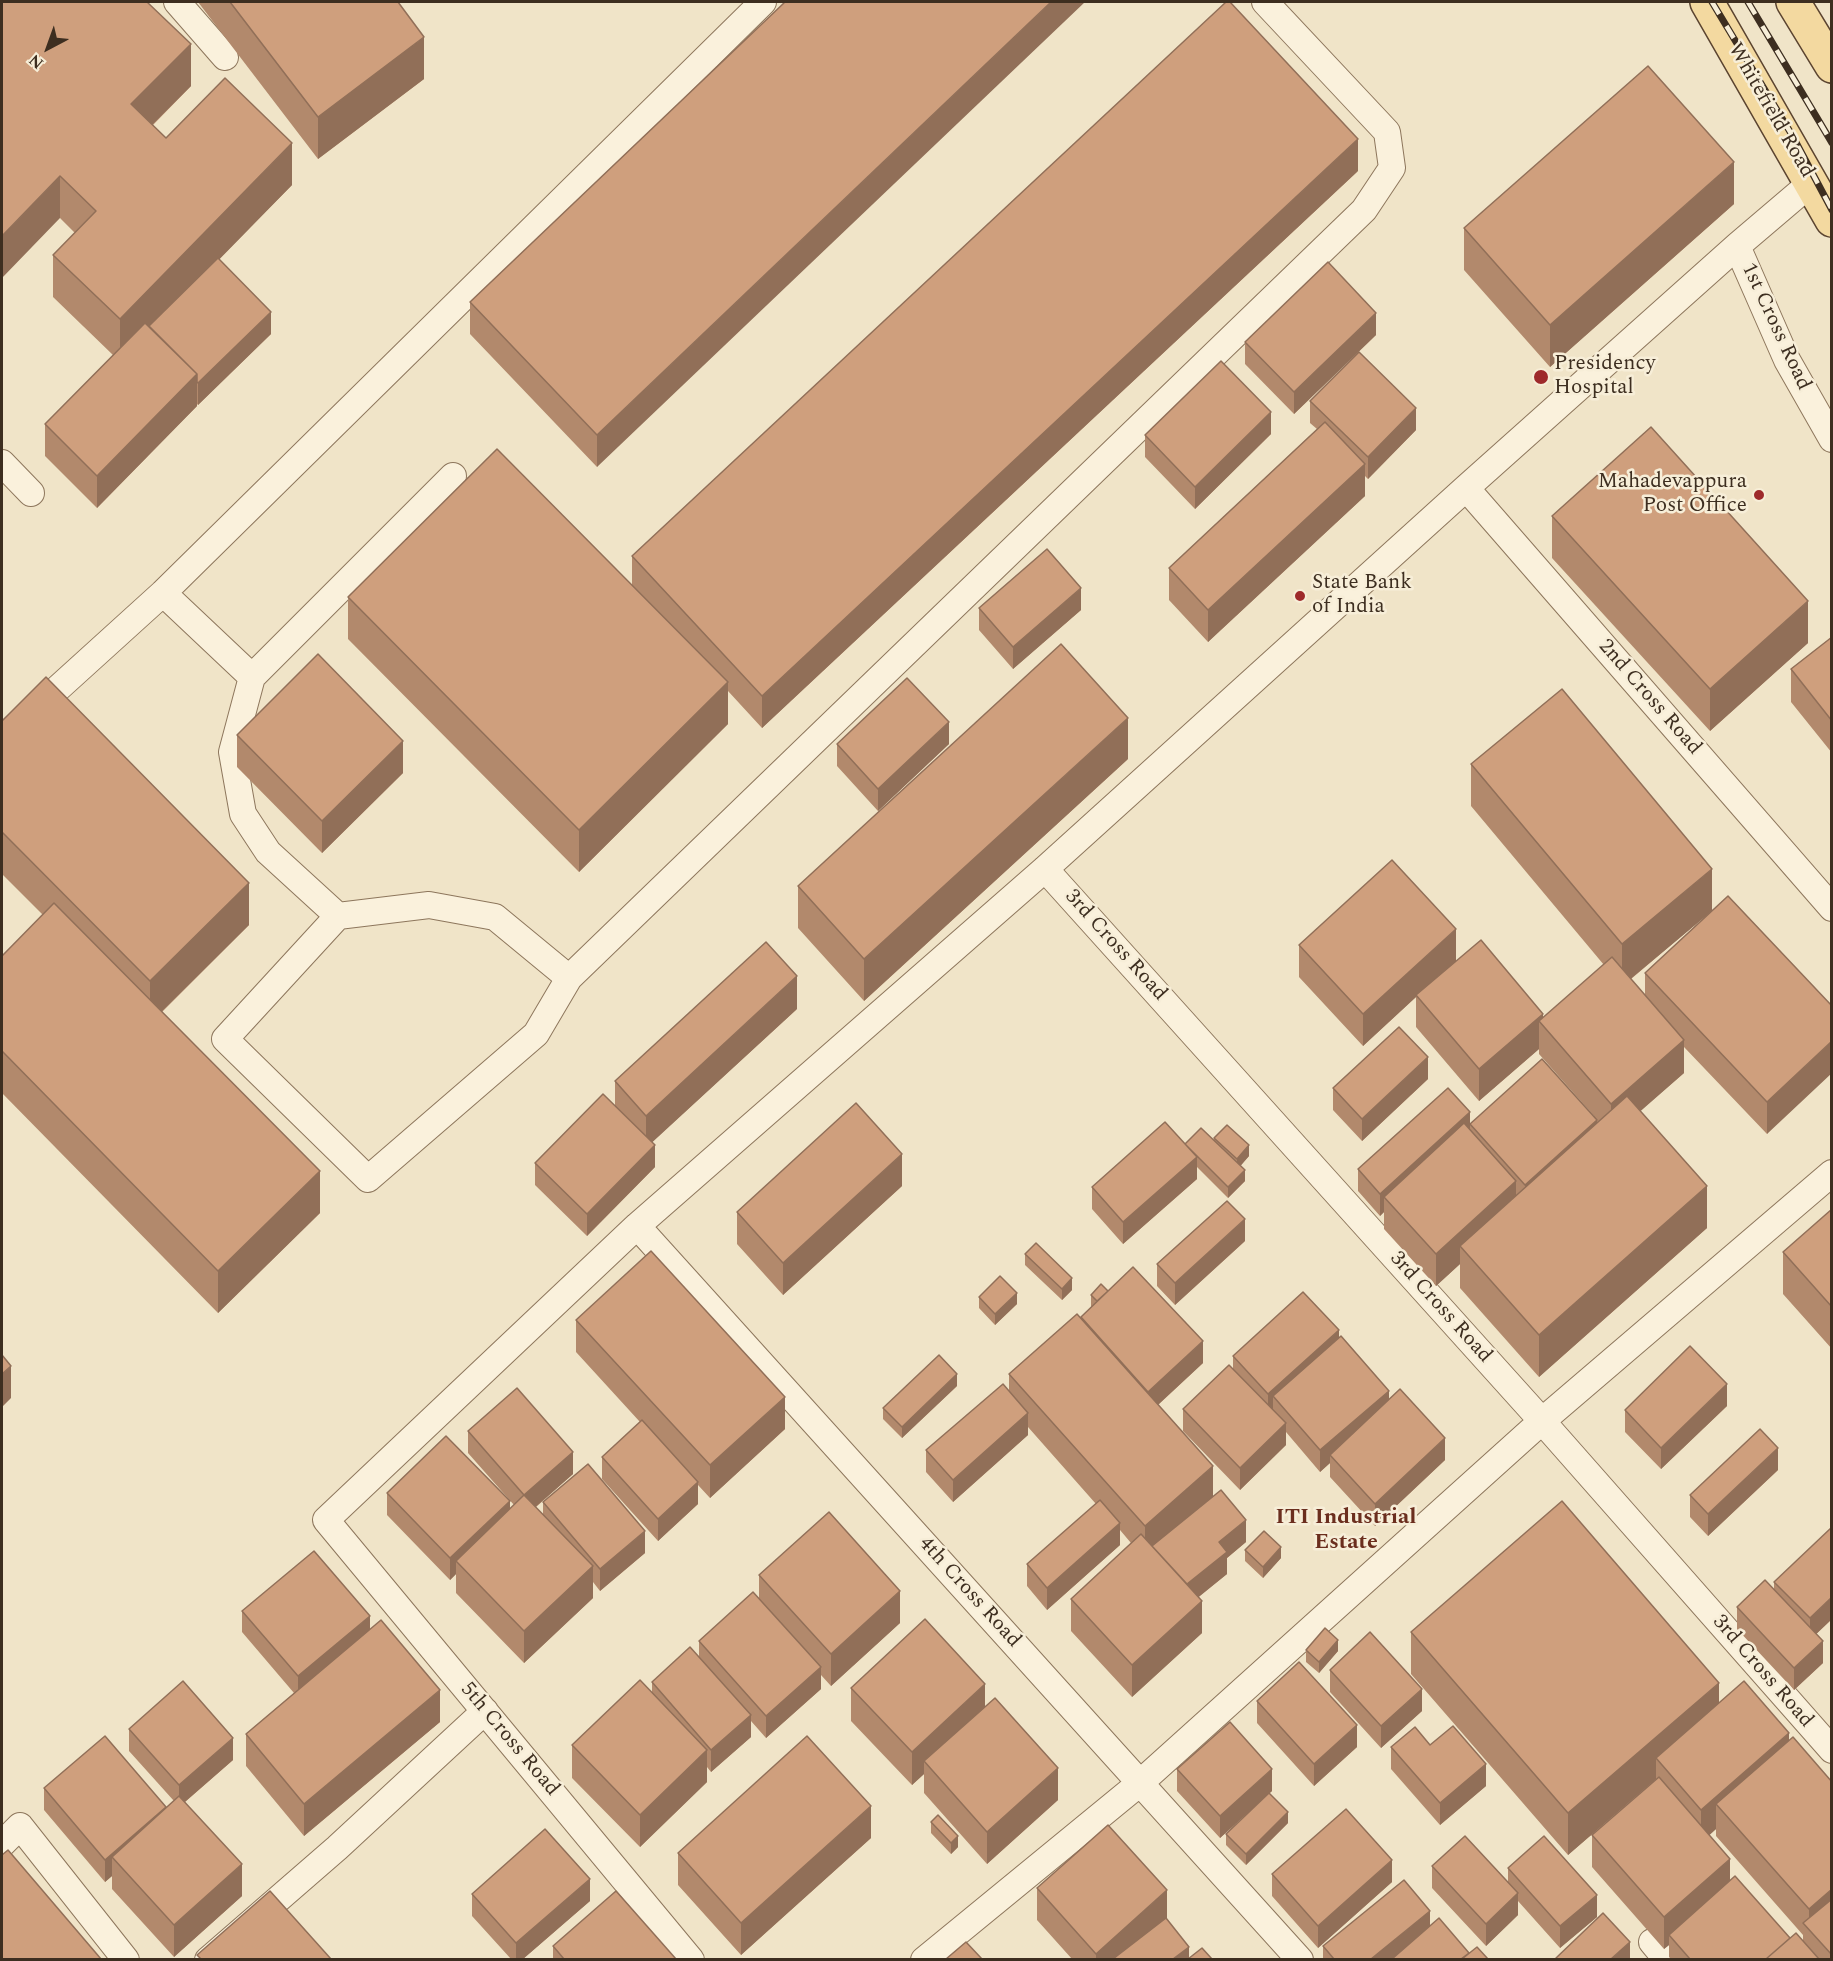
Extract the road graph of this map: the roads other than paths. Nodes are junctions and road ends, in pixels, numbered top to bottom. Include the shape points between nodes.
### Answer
1 (177, 2) edge
2 (763, 2) edge
3 (1265, 2) edge
4 (1707, 2) edge
5 (1793, 2) edge
6 (225, 57) dead end
7 (1832, 66) edge
8 (1811, 183) junction
9 (1832, 220) edge
10 (1737, 246) junction
11 (1832, 439) edge
12 (2, 463) edge
13 (453, 476) dead end
14 (1466, 488) junction
15 (31, 493) dead end
16 (163, 593) junction
17 (252, 677) junction
18 (2, 739) edge
19 (1045, 869) junction
20 (1832, 908) edge
21 (338, 916) junction
22 (568, 978) junction
23 (1832, 1173) edge
24 (637, 1226) junction
25 (1542, 1421) junction
26 (485, 1711) junction
27 (1832, 1750) edge
28 (1140, 1783) junction
29 (2, 1844) edge
30 (126, 1959) edge
31 (208, 1959) edge
32 (691, 1959) edge
33 (924, 1959) edge
34 (1300, 1959) edge

1 - 6 lane
2 - 16 lane
3 - 22 lane via 1387,132 1392,168 1364,210
4 - 8 main road, Whitefield Road
5 - 7 main road
8 - 9 main road, Whitefield Road
8 - 10 lane
10 - 11 lane, 1st Cross Road via 1787,360
10 - 14 lane
12 - 15 lane
13 - 17 lane
14 - 19 lane
14 - 20 lane, 2nd Cross Road
16 - 17 lane
16 - 18 lane
17 - 21 lane via 232,753 243,814 268,852
19 - 24 lane
19 - 25 lane, 3rd Cross Road
21 - 22 lane via 429,905 495,917
21 - 22 lane via 225,1039 368,1179 536,1034
23 - 25 lane
24 - 26 lane, 5th Cross Road via 326,1520
24 - 28 lane, 4th Cross Road
25 - 27 lane, 3rd Cross Road
25 - 28 lane
26 - 31 lane via 337,1848
26 - 32 lane, 5th Cross Road via 646,1923
28 - 33 lane
28 - 34 lane, 4th Cross Road
29 - 30 lane via 20,1826

